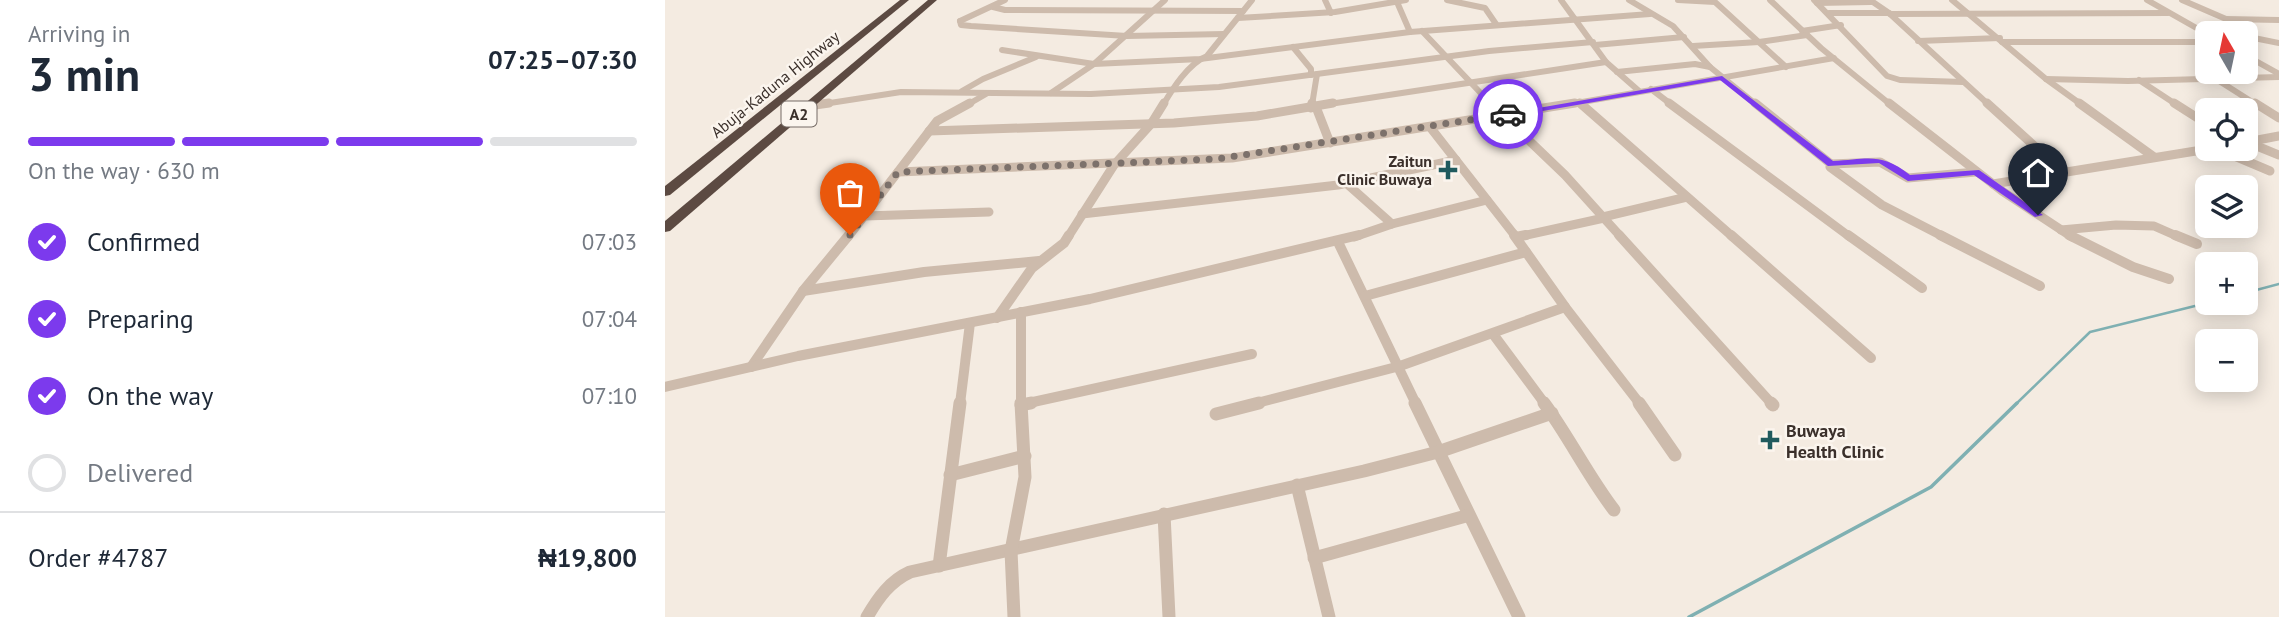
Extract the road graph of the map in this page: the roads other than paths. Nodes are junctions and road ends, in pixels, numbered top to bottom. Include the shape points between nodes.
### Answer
1 (905, 0) edge
2 (933, 0) edge
3 (1005, 0) edge
4 (1165, 0) edge
5 (1252, 0) edge
6 (1325, 0) edge
7 (1406, 0) edge
8 (1447, 0) edge
9 (1561, 0) edge
10 (1629, 0) edge
11 (1678, 0) edge
12 (1770, 0) edge
13 (1952, 0) edge
14 (2147, 0) edge
15 (2182, 0) edge
16 (1815, 1) edge
17 (1870, 1) edge
18 (1397, 2) junction
19 (993, 7) junction
20 (1154, 11) junction
21 (1331, 13) junction
22 (1829, 13) junction
23 (2168, 13) junction
24 (1241, 14) junction
25 (1650, 14) junction
26 (1889, 14) junction
27 (1970, 14) junction
28 (1576, 19) junction
29 (2226, 19) junction
30 (2279, 20) edge
31 (1496, 24) junction
32 (1841, 25) junction
33 (2195, 28) edge
34 (1422, 31) junction
35 (1411, 32) junction
36 (1804, 33) junction
37 (1224, 34) junction
38 (1127, 36) junction
39 (1684, 37) junction
40 (2001, 40) junction
41 (1918, 41) junction
42 (1759, 42) junction
43 (2195, 42) edge
44 (2279, 43) edge
45 (1594, 44) junction
46 (1693, 46) junction
47 (1293, 47) junction
48 (1002, 50) dead end
49 (1037, 57) junction
50 (1445, 57) junction
51 (1834, 58) junction
52 (1200, 59) junction
53 (1698, 61) junction
54 (1606, 62) junction
55 (2258, 62) edge
56 (1094, 64) junction
57 (1786, 67) junction
58 (1617, 72) junction
59 (2278, 73) edge
60 (1314, 75) junction
61 (2258, 75) edge
62 (1722, 78) junction
63 (2195, 78) edge
64 (2046, 79) junction
65 (2138, 79) junction
66 (1963, 82) junction
67 (1469, 83) junction
68 (2225, 84) edge
69 (1173, 89) junction
70 (1651, 89) junction
71 (963, 91) junction
72 (1639, 91) junction
73 (986, 93) junction
74 (1050, 94) junction
75 (1579, 102) junction
76 (808, 106) junction
77 (1314, 107) junction
78 (1505, 115) junction
79 (2195, 116) edge
80 (2279, 118) edge
81 (1151, 124) junction
82 (1430, 127) junction
83 (929, 131) junction
84 (2279, 136) edge
85 (2258, 140) edge
86 (1330, 143) junction
87 (2258, 147) edge
88 (2195, 151) edge
89 (2279, 155) edge
90 (2154, 157) junction
91 (1456, 160) junction
92 (2246, 161) edge
93 (1831, 164) junction
94 (1114, 165) junction
95 (2270, 171) dead end
96 (898, 172) junction
97 (1976, 172) junction
98 (2063, 172) junction
99 (1346, 183) junction
100 (1993, 184) junction
101 (665, 192) edge
102 (1687, 197) junction
103 (1487, 200) junction
104 (989, 212) dead end
105 (1082, 214) junction
106 (865, 216) junction
107 (1603, 218) junction
108 (1392, 224) junction
109 (665, 228) edge
110 (2061, 230) junction
111 (1516, 237) junction
112 (1339, 242) junction
113 (2197, 244) dead end
114 (1526, 252) junction
115 (1040, 261) junction
116 (2169, 279) dead end
117 (2040, 286) dead end
118 (1921, 288) dead end
119 (803, 291) junction
120 (1365, 296) junction
121 (1565, 307) junction
122 (1021, 312) junction
123 (997, 318) junction
124 (970, 323) junction
125 (1493, 334) junction
126 (1252, 355) dead end
127 (1871, 358) dead end
128 (1400, 366) junction
129 (751, 367) junction
130 (665, 387) edge
131 (1020, 405) junction
132 (1773, 405) dead end
133 (1552, 413) junction
134 (1216, 414) dead end
135 (1438, 452) junction
136 (1675, 455) dead end
137 (1025, 456) junction
138 (950, 475) junction
139 (1297, 485) junction
140 (1613, 510) dead end
141 (1164, 514) junction
142 (1466, 516) junction
143 (1011, 551) junction
144 (1314, 558) junction
145 (939, 566) junction
146 (867, 617) edge
147 (1014, 617) edge
148 (1169, 617) edge
149 (1329, 617) edge
150 (1519, 617) edge

1 - 101 highway, Abuja-Kaduna Highway / A2
2 - 76 highway, A2
3 - 19 street
4 - 20 street
5 - 24 street
6 - 21 street
7 - 18 street
8 - 31 street via 1485,8
9 - 28 street
10 - 25 street
11 - 42 street via 1715,2
12 - 36 street
13 - 27 street
14 - 23 street
15 - 29 street
16 - 17 street
16 - 22 street
17 - 26 street
18 - 21 street
18 - 35 street
19 - 20 street
19 - 38 street via 960,23
20 - 24 street
20 - 38 street
21 - 24 street via 1254,19
22 - 26 street
22 - 32 street
23 - 27 street
23 - 33 street
24 - 37 street
25 - 28 street
25 - 39 street
26 - 27 street
26 - 41 street
27 - 40 street
28 - 31 street
28 - 45 street
29 - 30 street
29 - 44 street via 2254,38
31 - 34 street
32 - 36 street
32 - 66 street via 1893,79
34 - 35 street
34 - 50 street
35 - 47 street
36 - 42 street
36 - 51 street
37 - 38 street
37 - 52 street
38 - 56 street
39 - 45 street
39 - 46 street
40 - 41 street
40 - 43 street
40 - 64 street
41 - 66 street
42 - 46 street
42 - 57 street
45 - 50 street
45 - 54 street
46 - 53 street
47 - 52 street
47 - 60 street
48 - 49 street
49 - 56 street
49 - 71 street
50 - 60 street
50 - 67 street
51 - 57 street
51 - 97 street
52 - 56 street
52 - 69 street
53 - 58 street
53 - 62 street
54 - 58 street
54 - 67 street
55 - 59 street
56 - 74 street
57 - 62 street
58 - 72 street
59 - 61 street
60 - 69 street
60 - 77 street
62 - 70 street
62 - 93 street
63 - 65 street
64 - 65 street
64 - 90 street
65 - 79 street
66 - 98 street
67 - 77 street
67 - 78 street
68 - 80 street
69 - 74 street
69 - 81 street
70 - 72 street
70 - 118 street
71 - 73 street
71 - 76 street via 901,92
72 - 75 street
73 - 74 street
73 - 83 street via 940,118
75 - 78 street
75 - 102 street
76 - 109 highway, A2
77 - 81 street
77 - 86 street
78 - 82 street
78 - 107 street
81 - 83 street
81 - 94 street
82 - 86 street
82 - 91 street
83 - 96 street
84 - 85 street
86 - 94 street via 1232,158
87 - 89 street
88 - 90 street
90 - 98 street
91 - 99 street
91 - 103 street
92 - 95 street
93 - 97 street via 1879,160 1908,178
93 - 117 street via 1882,205
94 - 96 street
94 - 105 street
96 - 106 street
97 - 100 street
98 - 100 street
99 - 105 street
99 - 108 street
100 - 110 street
102 - 107 street
102 - 127 street
103 - 108 street
103 - 111 street
104 - 106 street
105 - 115 street via 1064,243
106 - 119 street
107 - 111 street
107 - 132 street
108 - 112 street
110 - 113 street via 2154,226
110 - 116 street via 2130,268
111 - 114 street
112 - 120 street
112 - 122 street
114 - 120 street
114 - 121 street
115 - 119 street via 924,272
115 - 123 street
119 - 129 street
120 - 128 street
121 - 125 street
121 - 136 street via 1621,376
122 - 123 street
122 - 131 street
123 - 124 street
124 - 129 street
124 - 138 street
125 - 128 street
125 - 133 street
126 - 131 street
128 - 134 street
128 - 135 street
129 - 130 street
131 - 137 street
133 - 135 street
133 - 140 street
135 - 139 street
135 - 142 street
137 - 138 street
137 - 143 street
138 - 145 street
139 - 141 street
139 - 144 street
141 - 143 street
141 - 148 street
142 - 144 street
142 - 150 street
143 - 145 street
143 - 147 street
144 - 149 street
145 - 146 street via 897,578

